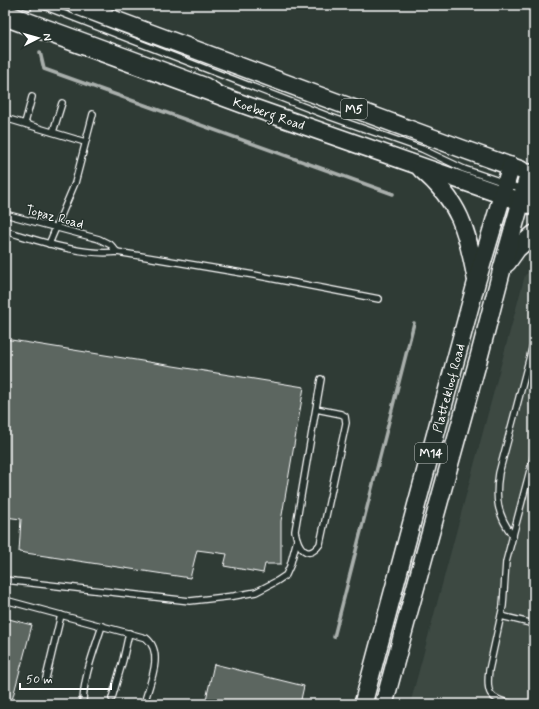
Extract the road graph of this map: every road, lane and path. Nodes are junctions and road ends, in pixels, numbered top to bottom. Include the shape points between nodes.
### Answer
1 (41, 5) edge
2 (75, 5) edge
3 (5, 7) edge
4 (5, 17) edge
5 (32, 97) dead end
6 (62, 103) dead end
7 (248, 106) junction
8 (93, 114) dead end
9 (5, 118) edge
10 (25, 124) junction
11 (53, 132) junction
12 (85, 142) junction
13 (416, 164) junction
14 (511, 166) junction
15 (532, 174) edge
16 (504, 188) junction
17 (528, 197) edge
18 (5, 214) edge
19 (56, 226) junction
20 (5, 232) edge
21 (534, 234) edge
22 (49, 244) junction
23 (117, 252) junction
24 (502, 269) junction
25 (477, 280) junction
26 (379, 299) dead end
27 (534, 341) edge
28 (321, 379) dead end
29 (316, 409) junction
30 (534, 455) edge
31 (513, 536) junction
32 (297, 540) junction
33 (5, 580) edge
34 (5, 600) edge
35 (61, 615) junction
36 (501, 616) junction
37 (534, 624) edge
38 (102, 626) junction
39 (129, 633) junction
40 (46, 678) dead end
41 (83, 696) junction
42 (112, 698) dead end
43 (78, 704) edge
44 (83, 704) edge
45 (144, 704) edge
46 (363, 704) edge
47 (384, 704) edge
48 (512, 704) edge

1 - 16 lane via 328,116 422,149
2 - 14 main road, M5
3 - 7 lane via 207,81
4 - 7 main road, Koeberg Road / M5
5 - 10 lane
6 - 11 lane
7 - 13 main road, Koeberg Road / M5
8 - 12 lane
9 - 10 lane
10 - 11 lane
11 - 12 lane
12 - 19 lane via 75,183
13 - 16 main road, Koeberg Road / M5
13 - 25 main road via 445,192 458,212 468,239
14 - 15 main road, M5
14 - 16 main road, Plattekloof Road / M14
15 - 17 main road, Plattekloof Road / M14
16 - 17 main road, Koeberg Road / M5
16 - 25 main road, Plattekloof Road / M14
17 - 24 main road, Plattekloof Road / M14
18 - 19 lane, Topaz Road
19 - 22 lane
19 - 23 lane, Topaz Road via 99,239 111,245
20 - 22 lane, Topaz Road
21 - 24 main road via 517,249
22 - 23 lane, Topaz Road via 98,253
23 - 26 lane, Topaz Road
24 - 47 main road, Plattekloof Road / M14
25 - 46 main road, Plattekloof Road / M14
27 - 31 lane via 497,487 502,521
28 - 29 lane
29 - 32 lane via 300,494 295,531
29 - 32 lane via 341,414 345,416 346,423 320,544 315,550 306,552
30 - 31 lane
31 - 36 lane via 506,562
32 - 33 lane via 286,575 256,592 234,596 190,601
34 - 35 lane
35 - 38 lane
35 - 40 lane
36 - 37 lane
36 - 48 lane via 489,670 488,690 496,699
38 - 39 lane
38 - 41 lane
39 - 42 lane
39 - 45 lane via 146,638 151,642 156,654
41 - 43 lane
41 - 44 lane

